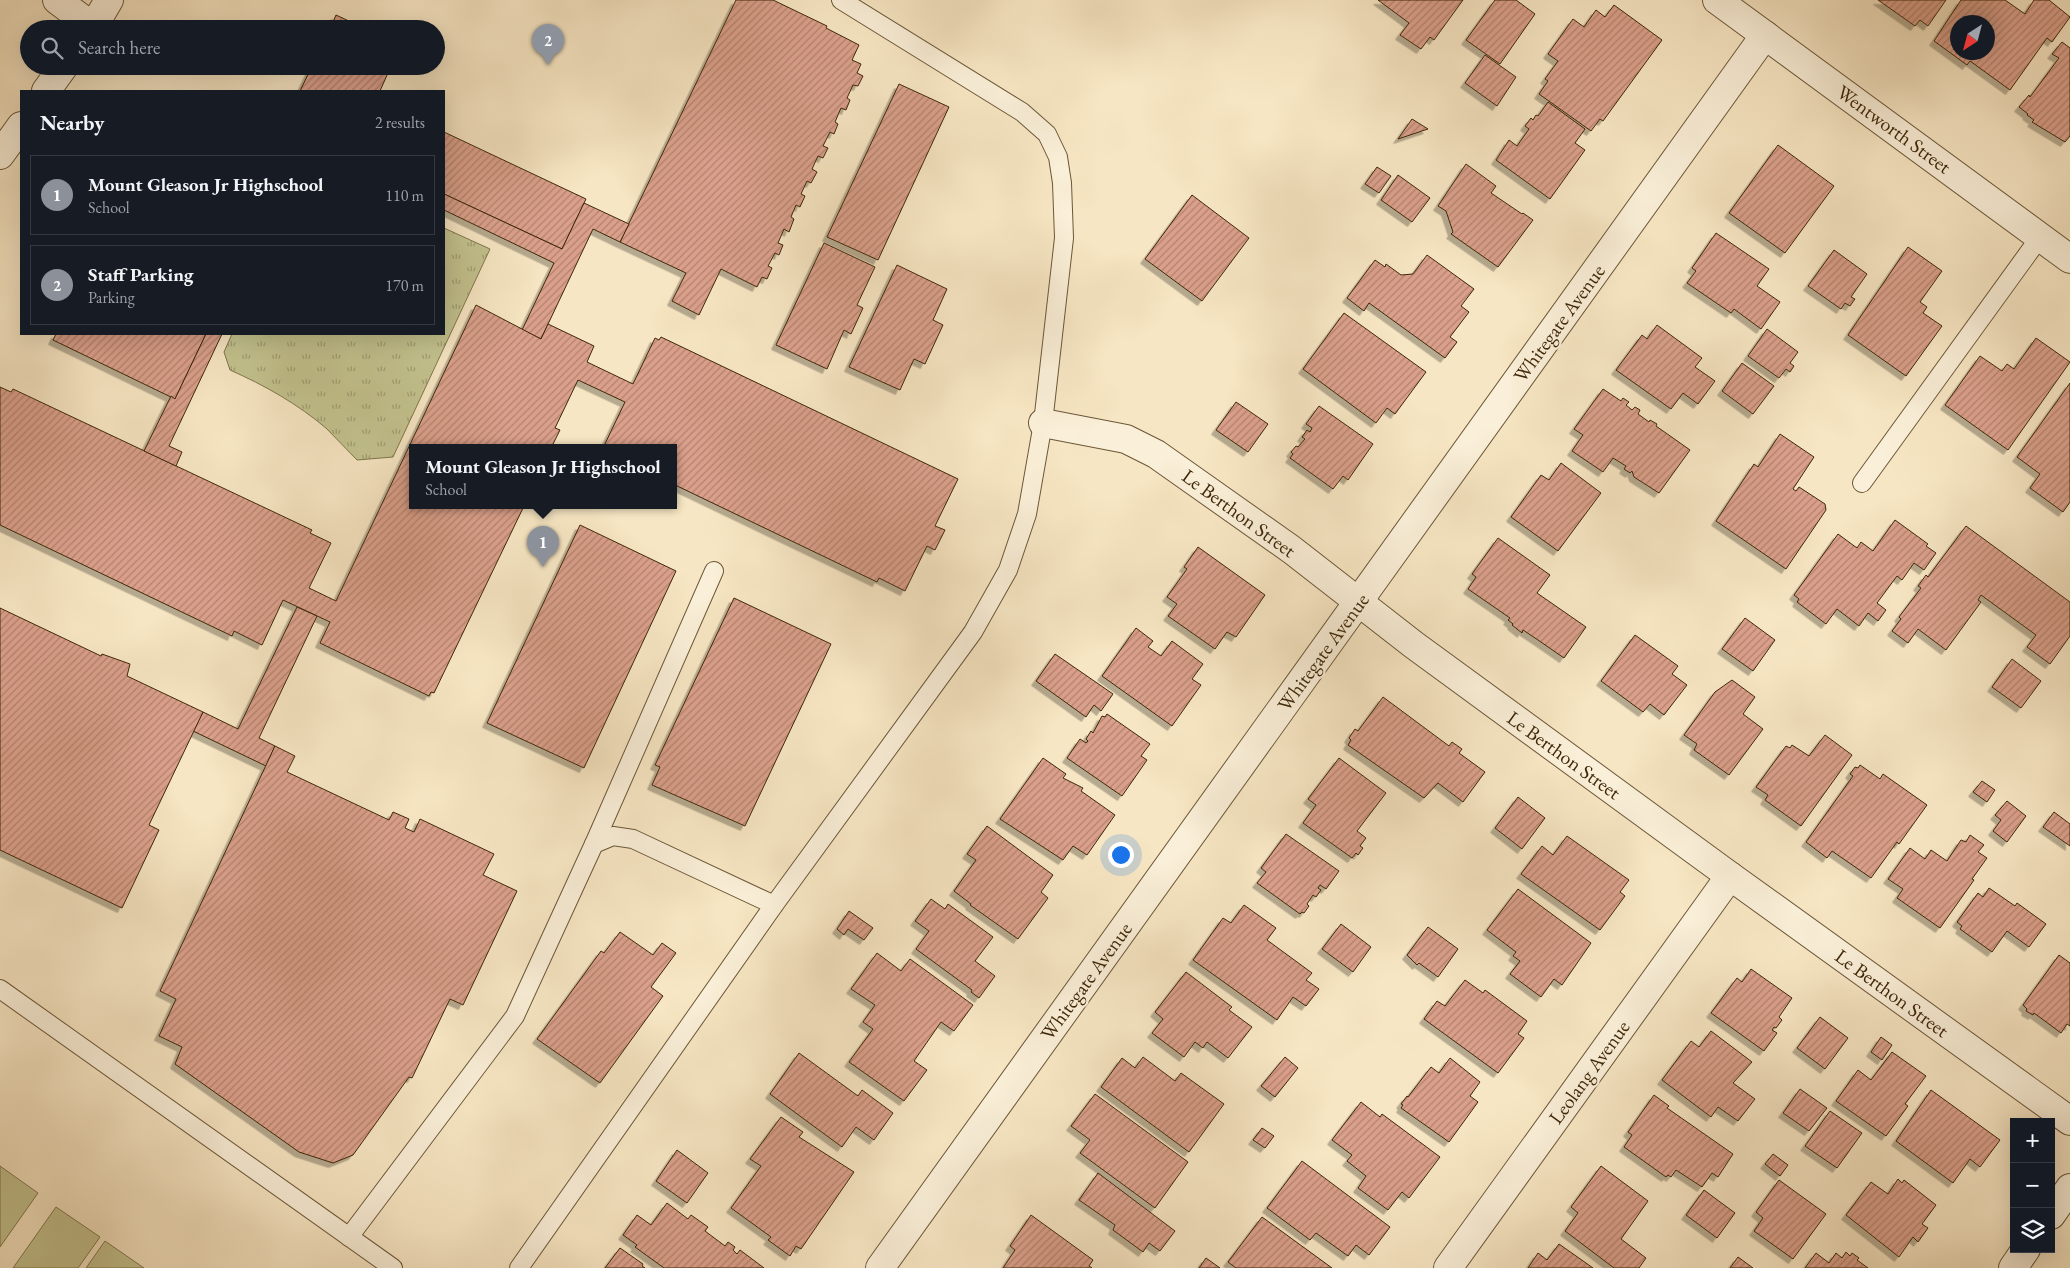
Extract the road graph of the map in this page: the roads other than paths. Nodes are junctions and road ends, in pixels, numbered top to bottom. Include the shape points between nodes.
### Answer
1 (57, 0) edge
2 (109, 0) edge
3 (841, 0) edge
4 (1717, 0) edge
5 (82, 20) edge
6 (97, 20) edge
7 (1765, 35) junction
8 (58, 75) edge
9 (47, 90) edge
10 (20, 127) edge
11 (0, 155) edge
12 (2040, 237) junction
13 (2070, 259) edge
14 (1043, 423) junction
15 (1862, 483) dead end
16 (714, 571) dead end
17 (1358, 603) junction
18 (594, 844) junction
19 (1730, 876) junction
20 (774, 905) junction
21 (0, 988) edge
22 (2070, 1121) edge
23 (2070, 1188) edge
24 (2055, 1209) edge
25 (349, 1236) junction
26 (2023, 1253) edge
27 (393, 1268) edge
28 (519, 1268) edge
29 (880, 1268) edge
30 (1448, 1268) edge
31 (2013, 1268) edge

1 - 5 street
2 - 6 street
3 - 14 lane via 1022,112 1047,134 1058,157 1064,238
4 - 7 street, Wentworth Street
7 - 12 street, Wentworth Street
7 - 17 street, Whitegate Avenue
8 - 9 street
10 - 11 street
12 - 13 street, Wentworth Street
12 - 15 lane
14 - 17 street, Le Berthon Street via 1126,439 1156,454 1292,550
14 - 20 lane via 1027,514 1008,570 992,601 973,632
16 - 18 lane
17 - 19 street, Le Berthon Street
17 - 29 street, Whitegate Avenue
18 - 20 lane via 613,836 633,838
18 - 25 lane via 515,1016
19 - 22 street, Le Berthon Street
19 - 30 street, Leolang Avenue
20 - 28 lane
21 - 25 lane
23 - 24 street
25 - 27 lane
26 - 31 street

